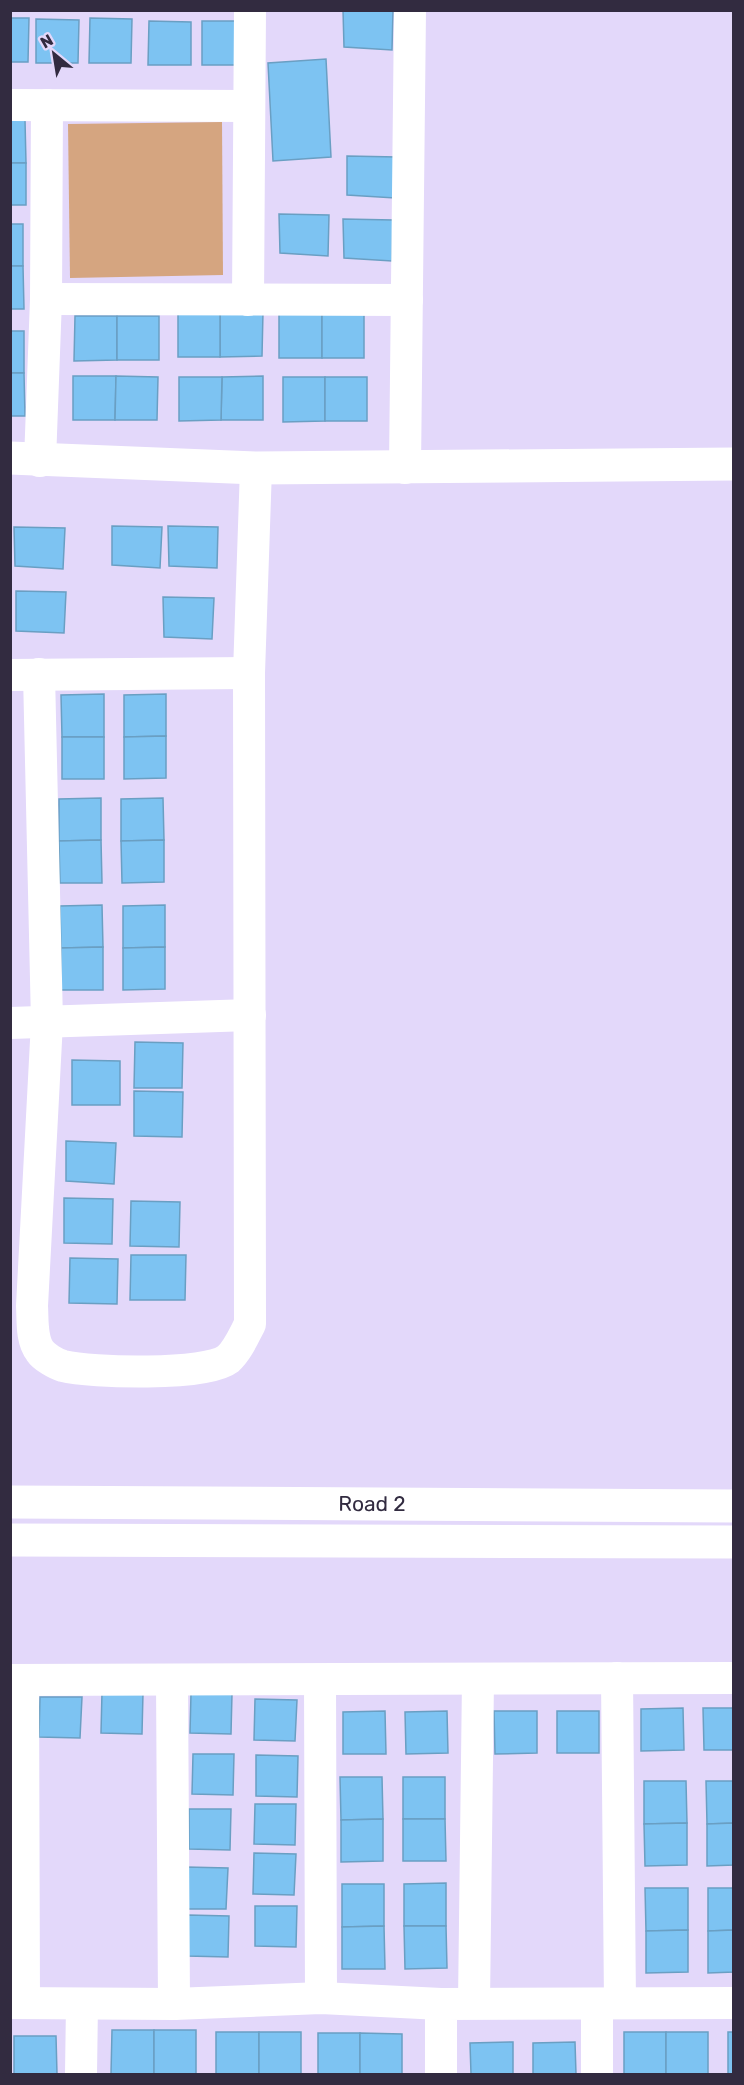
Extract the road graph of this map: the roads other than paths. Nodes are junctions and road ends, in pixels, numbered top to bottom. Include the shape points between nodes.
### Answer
1 (250, 10) edge
2 (410, 10) edge
3 (10, 105) edge
4 (47, 105) junction
5 (249, 106) junction
6 (46, 299) junction
7 (248, 300) junction
8 (407, 300) junction
9 (25, 459) edge
10 (734, 464) edge
11 (256, 468) junction
12 (405, 468) junction
13 (249, 673) junction
14 (25, 674) edge
15 (250, 1015) junction
16 (47, 1022) junction
17 (10, 1023) edge
18 (10, 1502) edge
19 (734, 1506) edge
20 (10, 1540) edge
21 (734, 1542) edge
22 (617, 1678) junction
23 (734, 1678) edge
24 (478, 1679) junction
25 (17, 1680) edge
26 (172, 1680) junction
27 (320, 1680) junction
28 (321, 1998) junction
29 (17, 2003) edge
30 (474, 2003) junction
31 (608, 2003) junction
32 (734, 2003) edge
33 (82, 2004) junction
34 (174, 2004) junction
35 (441, 2004) junction
36 (81, 2074) edge
37 (441, 2074) edge
38 (597, 2074) edge

1 - 5 street
2 - 8 street
3 - 4 street
4 - 5 street
4 - 6 street
5 - 7 street
6 - 7 street
6 - 9 street
7 - 8 street
8 - 12 street
9 - 11 street
10 - 12 street
11 - 12 street
11 - 13 street
13 - 14 street
13 - 15 street
14 - 16 street
15 - 16 street
15 - 16 street via 250,1324 227,1359 203,1369 94,1371 61,1365 41,1353 34,1342 32,1306
16 - 17 street
18 - 19 street, Road 2
20 - 21 street, Road 2
22 - 23 street
22 - 24 street
22 - 31 street
24 - 27 street
24 - 30 street
25 - 26 street
25 - 29 street
26 - 27 street
26 - 34 street
27 - 28 street
28 - 34 street
28 - 35 street
29 - 33 street
30 - 31 street
30 - 35 street
31 - 32 street
31 - 38 street
33 - 34 street
33 - 36 street
35 - 37 street

